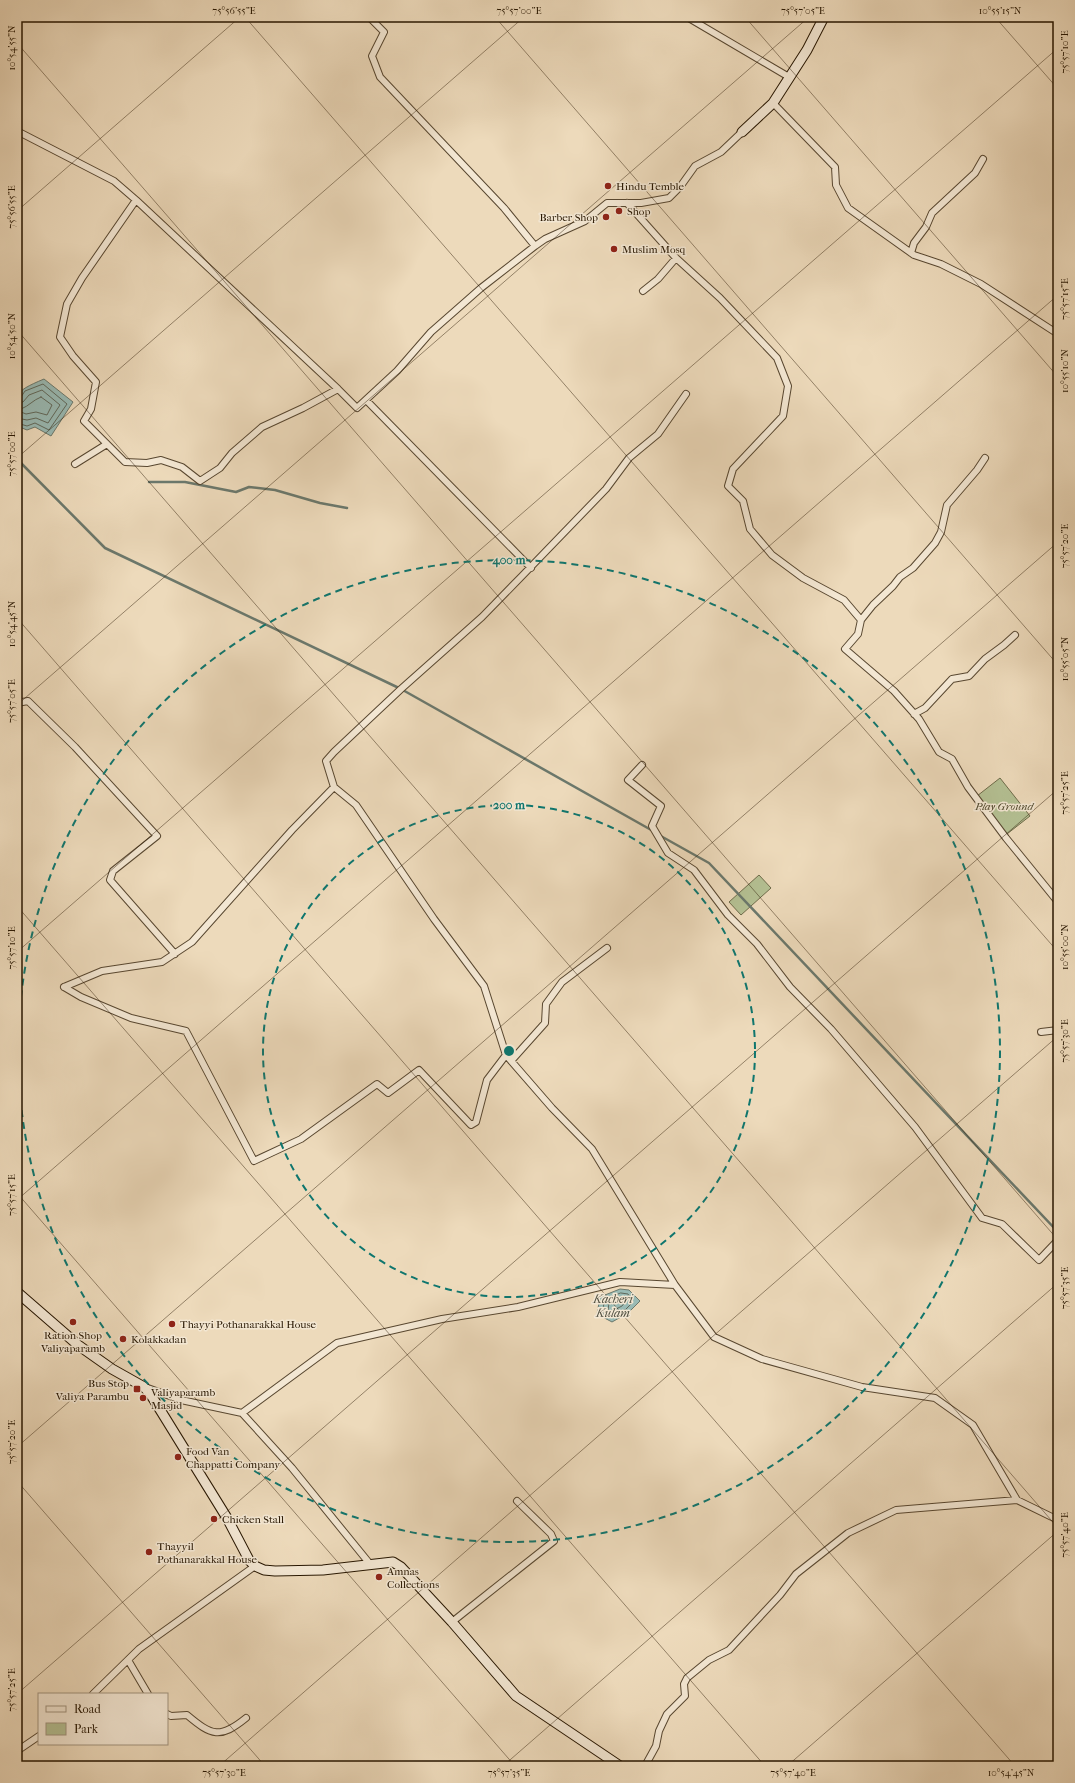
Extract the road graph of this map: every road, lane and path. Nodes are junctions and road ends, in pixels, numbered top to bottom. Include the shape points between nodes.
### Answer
1 (369, 17) edge
2 (687, 17) edge
3 (824, 17) edge
4 (789, 78) junction
5 (774, 103) junction
6 (17, 132) edge
7 (742, 132) joint
8 (983, 159) dead end
9 (136, 200) junction
10 (627, 203) junction
11 (535, 246) junction
12 (911, 253) junction
13 (676, 258) junction
14 (643, 291) dead end
15 (1058, 334) edge
16 (338, 389) junction
17 (686, 394) dead end
18 (366, 400) junction
19 (107, 444) junction
20 (985, 458) dead end
21 (75, 464) dead end
22 (531, 568) junction
23 (861, 620) junction
24 (1015, 634) dead end
25 (17, 703) edge
26 (914, 714) junction
27 (642, 765) dead end
28 (334, 787) junction
29 (1058, 902) edge
30 (607, 948) dead end
31 (175, 954) junction
32 (1058, 1030) edge
33 (1042, 1032) dead end
34 (506, 1055) junction
35 (511, 1061) junction
36 (1058, 1240) edge
37 (675, 1285) junction
38 (17, 1292) edge
39 (144, 1387) junction
40 (242, 1413) junction
41 (1017, 1500) junction
42 (518, 1501) dead end
43 (1058, 1520) edge
44 (370, 1564) junction
45 (255, 1566) junction
46 (452, 1622) junction
47 (128, 1660) junction
48 (95, 1693) edge
49 (147, 1693) edge
50 (168, 1714) edge
51 (246, 1718) dead end
52 (38, 1737) edge
53 (17, 1751) edge
54 (620, 1766) edge
55 (645, 1766) edge

1 - 11 street via 384,32 372,56 380,77 504,208
2 - 4 street
3 - 4 main road
4 - 5 main road
5 - 7 main road
5 - 12 street via 835,167 836,184 848,208
6 - 9 street via 114,181
7 - 10 street via 721,152 695,166 669,198
8 - 12 street via 975,172 932,213
9 - 16 street
9 - 19 street via 67,304 60,337 96,382 91,409 84,421
10 - 11 street via 607,202 585,221
10 - 13 street
11 - 18 street via 431,332 397,371
12 - 15 street via 941,264 981,284
13 - 14 street via 658,279
13 - 23 street via 720,298 777,358 788,386 783,416 733,469 728,486 743,501 750,529 772,555 803,578 844,600
16 - 18 street via 357,408
16 - 19 street via 262,427 232,453 220,468 200,481 182,467 161,460 147,463 125,462
17 - 22 street via 658,434 630,458 606,489
18 - 22 street
19 - 21 street
20 - 23 street via 978,470 947,505 941,532 935,543
22 - 28 street via 334,752 326,761
23 - 26 street via 858,634 845,649 894,691
24 - 26 street via 969,676 952,679 925,708
25 - 31 street via 28,701 75,747 157,836 113,871 110,880
26 - 29 street via 939,752 952,759 968,787
27 - 36 street via 628,780 661,806 652,826 668,853 694,870 728,916 757,944 790,987 884,1090 915,1127 982,1218 1002,1224 1039,1260
28 - 31 street via 192,942
28 - 34 street via 356,805 434,919 484,986
30 - 35 street via 562,982 546,1004 545,1024
31 - 34 street via 162,962 102,971 64,987 131,1018 186,1031 254,1161 301,1139 377,1084 388,1093 418,1070 471,1125 476,1122 487,1080
32 - 33 street
34 - 35 street
35 - 37 street via 592,1149
37 - 40 street via 620,1282 518,1307 442,1319 337,1343
37 - 41 street via 714,1337 762,1359 862,1387 935,1398 973,1425
38 - 39 main road via 78,1345
39 - 40 street via 181,1400
39 - 45 main road
40 - 44 street via 292,1468
41 - 43 street
41 - 55 street via 896,1510 848,1533 796,1574 729,1650 709,1660 687,1678 684,1684 686,1696 667,1714 658,1731 656,1746
42 - 46 street via 554,1540
44 - 45 main road via 323,1570 275,1571
44 - 46 main road via 393,1562 401,1567
45 - 47 street
46 - 54 main road via 516,1696
47 - 48 street
47 - 49 street
50 - 51 street via 187,1715 205,1730 222,1732 234,1728
52 - 53 street

